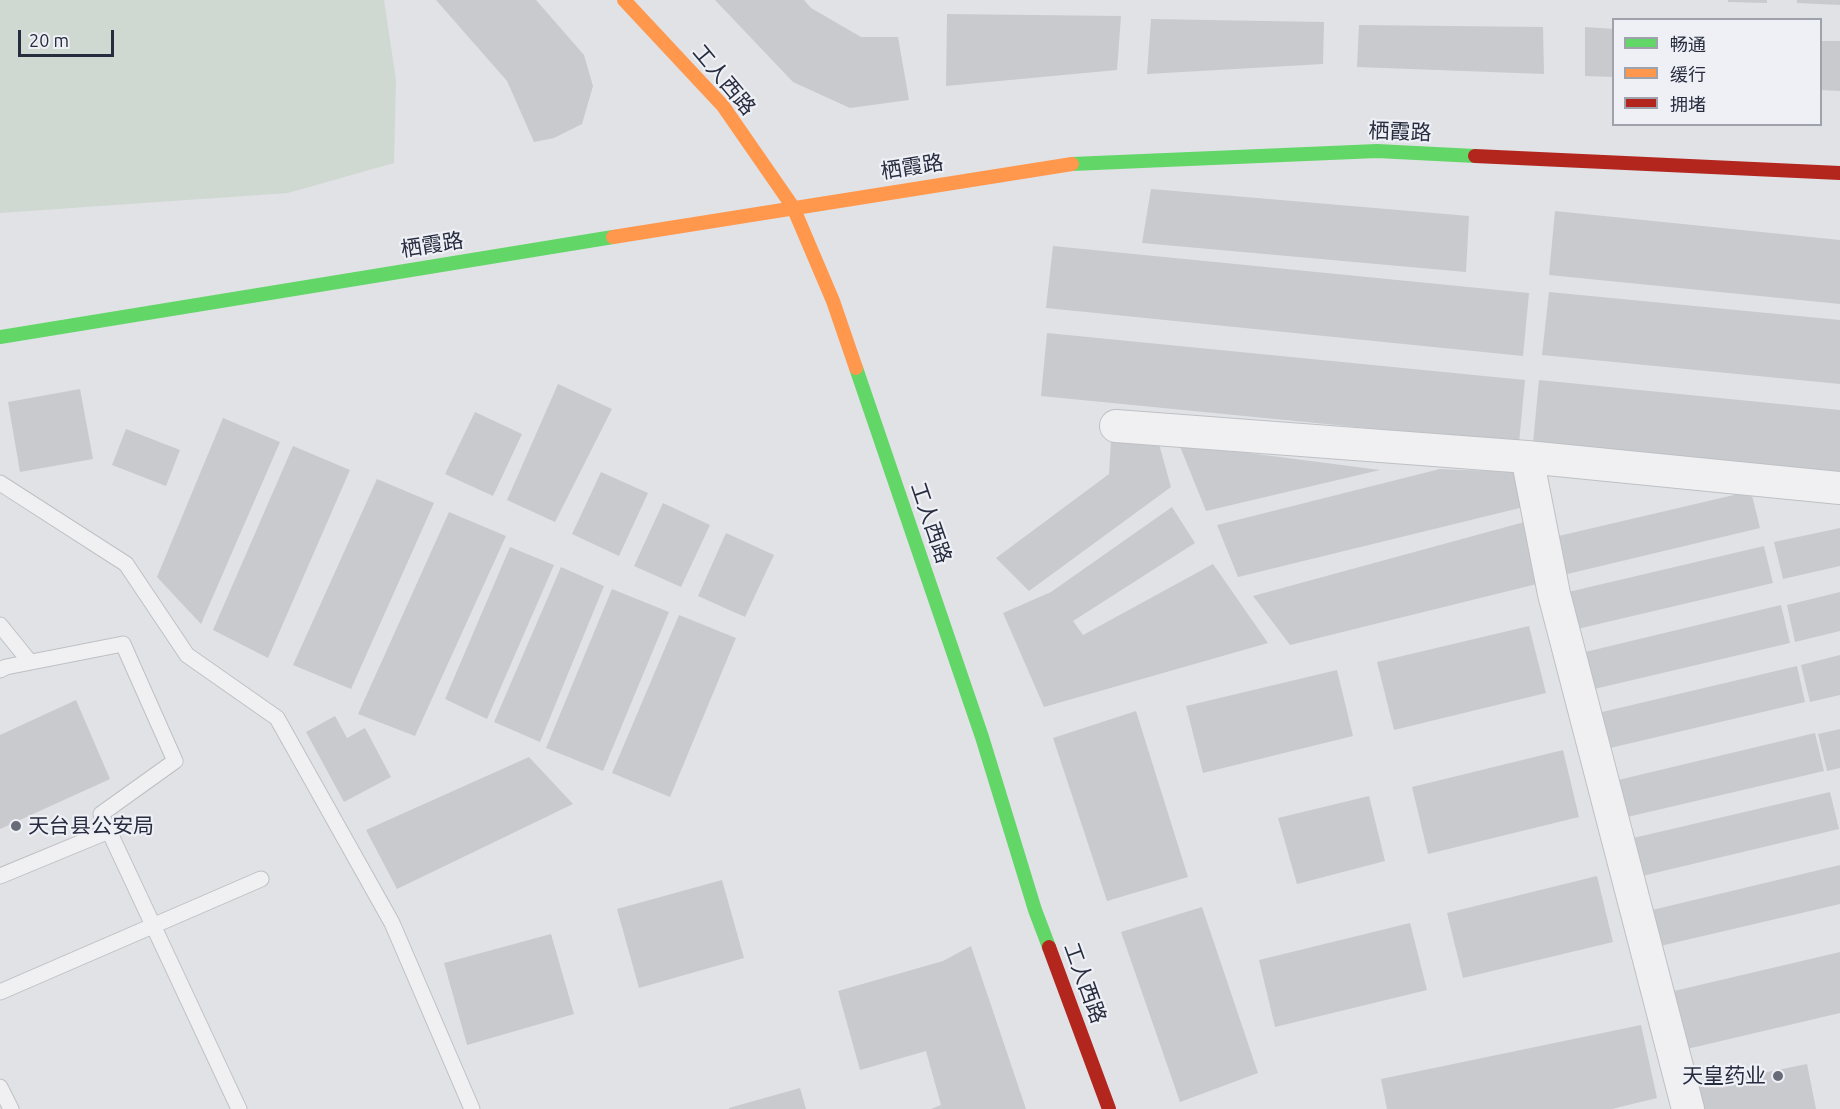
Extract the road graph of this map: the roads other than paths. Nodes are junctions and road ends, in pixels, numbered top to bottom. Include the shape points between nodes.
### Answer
1 (624, 0) edge
2 (1840, 173) edge
3 (794, 207) junction
4 (0, 338) edge
5 (1116, 426) dead end
6 (1527, 457) junction
7 (0, 483) edge
8 (1840, 488) edge
9 (0, 625) edge
10 (30, 662) junction
11 (0, 670) edge
12 (109, 831) junction
13 (0, 876) edge
14 (261, 879) dead end
15 (153, 926) junction
16 (0, 992) edge
17 (0, 1087) edge
18 (11, 1109) edge
19 (240, 1109) edge
20 (472, 1109) edge
21 (1109, 1109) edge
22 (1688, 1109) edge

1 - 3 street, 工人西路 via 723,106
2 - 3 street, 栖霞路 via 1377,152 1082,162
3 - 4 street, 栖霞路
3 - 21 street, 工人西路 via 833,301 982,737 1035,910
5 - 6 street
6 - 8 street
6 - 22 street via 1554,594
7 - 20 lane via 126,564 187,655 277,718 392,923
9 - 10 lane
10 - 11 lane
10 - 12 lane via 123,644 175,761 101,814
12 - 13 lane
12 - 15 lane
14 - 15 lane
15 - 16 lane
15 - 19 lane
17 - 18 lane

